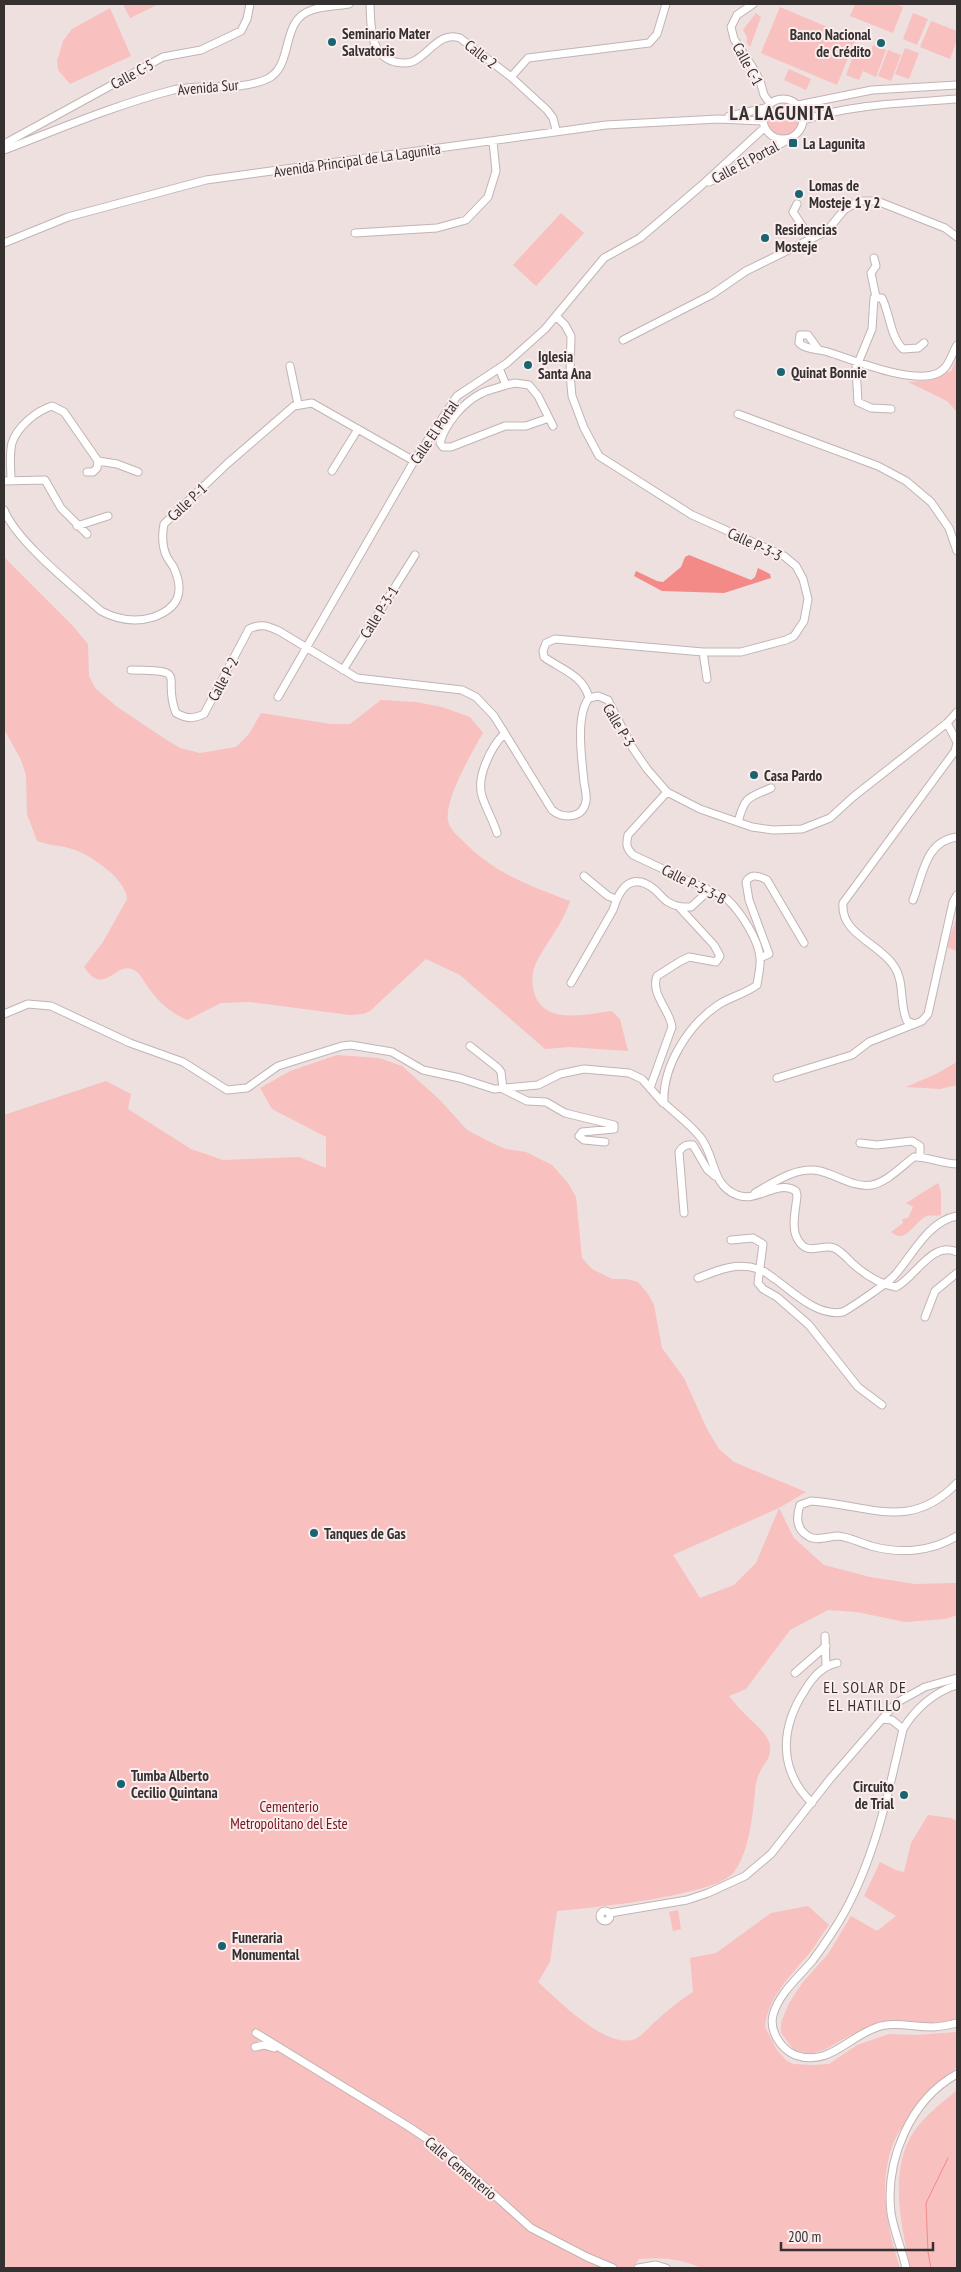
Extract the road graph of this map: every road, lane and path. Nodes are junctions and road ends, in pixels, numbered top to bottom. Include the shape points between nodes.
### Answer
1 (250, 4) edge
2 (350, 4) edge
3 (370, 4) edge
4 (666, 4) edge
5 (753, 4) edge
6 (511, 78) junction
7 (957, 85) edge
8 (957, 99) edge
9 (768, 105) junction
10 (798, 105) junction
11 (718, 119) junction
12 (804, 120) junction
13 (763, 124) junction
14 (556, 130) junction
15 (788, 139) junction
16 (493, 142) junction
17 (4, 144) edge
18 (4, 150) edge
19 (702, 185) junction
20 (797, 204) dead end
21 (355, 233) dead end
22 (957, 237) edge
23 (811, 239) junction
24 (4, 243) edge
25 (874, 258) dead end
26 (876, 297) junction
27 (556, 316) junction
28 (623, 340) dead end
29 (924, 343) dead end
30 (957, 345) edge
31 (818, 349) dead end
32 (858, 362) junction
33 (290, 366) dead end
34 (499, 368) junction
35 (506, 385) junction
36 (298, 404) junction
37 (891, 409) dead end
38 (738, 414) dead end
39 (549, 418) junction
40 (553, 426) dead end
41 (358, 429) junction
42 (98, 461) junction
43 (414, 461) junction
44 (332, 471) dead end
45 (87, 472) dead end
46 (138, 472) dead end
47 (7, 480) edge
48 (4, 510) edge
49 (108, 516) dead end
50 (77, 526) junction
51 (88, 534) dead end
52 (957, 551) edge
53 (415, 555) dead end
54 (306, 648) junction
55 (703, 652) junction
56 (131, 670) dead end
57 (343, 670) junction
58 (707, 678) dead end
59 (278, 698) dead end
60 (589, 698) junction
61 (957, 712) edge
62 (947, 723) junction
63 (504, 734) junction
64 (957, 743) edge
65 (771, 788) dead end
66 (667, 792) junction
67 (738, 822) junction
68 (497, 833) dead end
69 (957, 837) edge
70 (584, 876) dead end
71 (706, 888) junction
72 (957, 895) edge
73 (616, 899) junction
74 (913, 900) dead end
75 (680, 907) junction
76 (804, 943) dead end
77 (760, 958) junction
78 (571, 983) dead end
79 (4, 1014) edge
80 (914, 1024) junction
81 (470, 1046) dead end
82 (777, 1078) dead end
83 (650, 1088) junction
84 (503, 1089) junction
85 (664, 1103) junction
86 (606, 1142) dead end
87 (860, 1143) dead end
88 (920, 1157) junction
89 (957, 1164) edge
90 (716, 1177) junction
91 (746, 1197) junction
92 (684, 1212) dead end
93 (957, 1216) edge
94 (732, 1240) dead end
95 (957, 1252) edge
96 (760, 1269) junction
97 (957, 1273) edge
98 (698, 1278) dead end
99 (883, 1284) junction
100 (925, 1317) dead end
101 (882, 1405) dead end
102 (957, 1483) edge
103 (957, 1536) edge
104 (825, 1636) dead end
105 (826, 1646) junction
106 (837, 1663) dead end
107 (826, 1666) junction
108 (795, 1674) dead end
109 (957, 1678) edge
110 (957, 1685) edge
111 (882, 1719) junction
112 (904, 1729) junction
113 (812, 1803) junction
114 (610, 1913) dead end
115 (957, 2023) edge
116 (256, 2033) dead end
117 (255, 2047) dead end
118 (282, 2050) junction
119 (957, 2074) edge
120 (649, 2267) edge
121 (613, 2268) edge
122 (638, 2268) edge
123 (666, 2268) edge
124 (906, 2268) edge

1 - 17 street, Calle C-5 via 241,31 201,50 163,57
2 - 18 street, Avenida Sur via 311,10 294,21 278,71 267,79 232,86 174,90
3 - 6 street, Calle 2 via 372,35 377,50 391,61 413,62 441,40 453,36
4 - 6 street via 657,34 649,43 528,58
5 - 9 street, Calle C-1 via 737,15 731,27
6 - 14 street, Calle 2 via 548,110
7 - 10 street, Avenida Principal de La Lagunita via 872,90
8 - 12 street via 876,105
9 - 10 street, Avenida Principal de La Lagunita via 789,99
9 - 11 street, Avenida Principal de La Lagunita
9 - 13 street
10 - 12 street
11 - 13 street, Avenida Principal de La Lagunita
11 - 14 street, Avenida Principal de La Lagunita
12 - 15 street via 800,132
13 - 15 street, Avenida Principal de La Lagunita via 770,135
13 - 19 street, Calle El Portal
14 - 16 street, Avenida Principal de La Lagunita
15 - 19 street, Calle El Portal
16 - 21 street via 496,171 488,196 466,220 437,228
16 - 24 street, Avenida Principal de La Lagunita via 206,180 68,218
19 - 27 street, Calle El Portal via 640,238 604,258
20 - 23 street via 793,212
22 - 23 street via 945,228 877,201 859,201 844,210 827,231
23 - 28 street via 746,271 711,295
25 - 26 street via 876,266 871,274
26 - 29 street via 882,298 892,330 903,349 918,348
26 - 32 street via 872,329
27 - 34 street, Calle El Portal
27 - 55 street, Calle P-3-3 via 565,324 570,336 572,396 599,456 692,515 775,551 796,566 803,579 808,599 806,616 794,636 741,652
30 - 32 street via 948,365 938,373 926,376 893,373
31 - 32 street
32 - 37 street via 858,402 871,408
33 - 36 street
34 - 35 street
34 - 43 street, Calle El Portal via 457,396
35 - 39 street via 529,385
35 - 39 street via 481,393 456,414 442,436 440,443 443,447 451,447 505,426 526,426
36 - 41 street via 312,403
36 - 48 street, Calle P-1 via 228,463 164,524 162,534 166,555 180,583 173,607 156,616 127,621 101,611 8,522
38 - 52 street via 878,466 906,481 931,502 949,528
39 - 40 street
41 - 43 street
41 - 44 street
42 - 45 street via 94,472
42 - 46 street
42 - 47 street via 64,412 52,406 42,409 20,429 12,444
43 - 54 street, Calle El Portal
47 - 50 street via 45,480 61,508
49 - 50 street
50 - 51 street
53 - 57 street, Calle P-3-1
54 - 56 street, Calle P-2 via 267,626 257,625 249,629 204,714 194,719 176,713 172,705 172,680 168,673 162,670
54 - 57 street, Calle P-3
54 - 59 street, Calle El Portal
55 - 58 street
55 - 60 street, Calle P-3-3 via 555,639 546,643 544,657 578,678
57 - 63 street, Calle P-3 via 357,678 374,681 462,690 476,697 494,716
60 - 63 street, Calle P-3 via 582,713 586,802 572,816 561,816 552,810
60 - 66 street, Calle P-3 via 598,696 608,700 632,747
61 - 62 street, Calle P-3
62 - 64 street
62 - 67 street, Calle P-3 via 830,818 802,830 773,830
63 - 68 street via 496,742 480,782 481,795
64 - 80 street via 955,751 842,903 842,911 852,929 894,966 901,986 902,1011 907,1021
65 - 67 street via 748,798
66 - 67 street, Calle P-3 via 700,809
66 - 71 street, Calle P-3-3-B via 628,835 628,849 633,855
69 - 74 street via 946,838 932,851
70 - 73 street
71 - 75 street via 704,895 691,907
71 - 77 street, Calle P-3-3-B via 736,907
72 - 80 street via 928,1014
73 - 75 street via 624,886 639,882
73 - 78 street via 613,910
75 - 83 street via 720,956 716,962 690,957 657,976 655,986 672,1027
76 - 77 street via 767,880 752,877 746,882 748,900 769,954
77 - 85 street, Calle P-3-3-B via 756,985 718,1004 686,1038 667,1072
79 - 84 street via 28,1004 52,1006 130,1043 183,1062 227,1090 247,1088 278,1066 351,1045 392,1052 422,1070
80 - 82 street via 869,1042 852,1054
81 - 84 street via 498,1068
83 - 84 street via 642,1079 629,1073 584,1068 560,1074 538,1085
83 - 85 street
84 - 86 street via 527,1101 546,1102 565,1113 614,1125 614,1129 582,1132 579,1136 584,1140
85 - 90 street via 700,1137 709,1152
87 - 88 street via 877,1145 912,1141 920,1146
88 - 89 street via 942,1164
88 - 91 street via 914,1157 871,1185 816,1171 799,1171
90 - 91 street via 723,1188
90 - 92 street via 707,1169 693,1145 682,1147 679,1152
91 - 99 street via 782,1186 791,1188 798,1196 794,1229 804,1247 836,1249 864,1274
93 - 99 street via 942,1222
94 - 96 street via 753,1238 763,1244
95 - 99 street via 946,1250 933,1256 896,1288
96 - 98 street via 723,1268
96 - 99 street via 804,1301 818,1309 836,1313 851,1308
96 - 101 street via 758,1283 763,1289 808,1325 858,1387
97 - 100 street via 935,1291
102 - 103 street via 934,1503 904,1513 812,1501 800,1506 796,1517 799,1527 808,1537 845,1538 895,1551 914,1551
104 - 105 street
105 - 107 street
105 - 108 street
106 - 107 street
107 - 113 street via 800,1697 787,1729 788,1765 793,1780
109 - 111 street via 915,1691 896,1703
110 - 112 street via 926,1702
111 - 112 street via 892,1720
111 - 113 street
112 - 115 street via 873,1845 858,1884 824,1944 778,2002 773,2026 778,2040 786,2049 809,2058 834,2053 882,2026 934,2027
113 - 114 street via 771,1854 745,1876 687,1900
116 - 118 street, Calle Cementerio
117 - 118 street, Calle Cementerio via 264,2045
118 - 121 street, Calle Cementerio via 444,2150 531,2228
119 - 124 street via 938,2088 919,2109 904,2134 894,2162 891,2211
120 - 122 street
120 - 123 street

